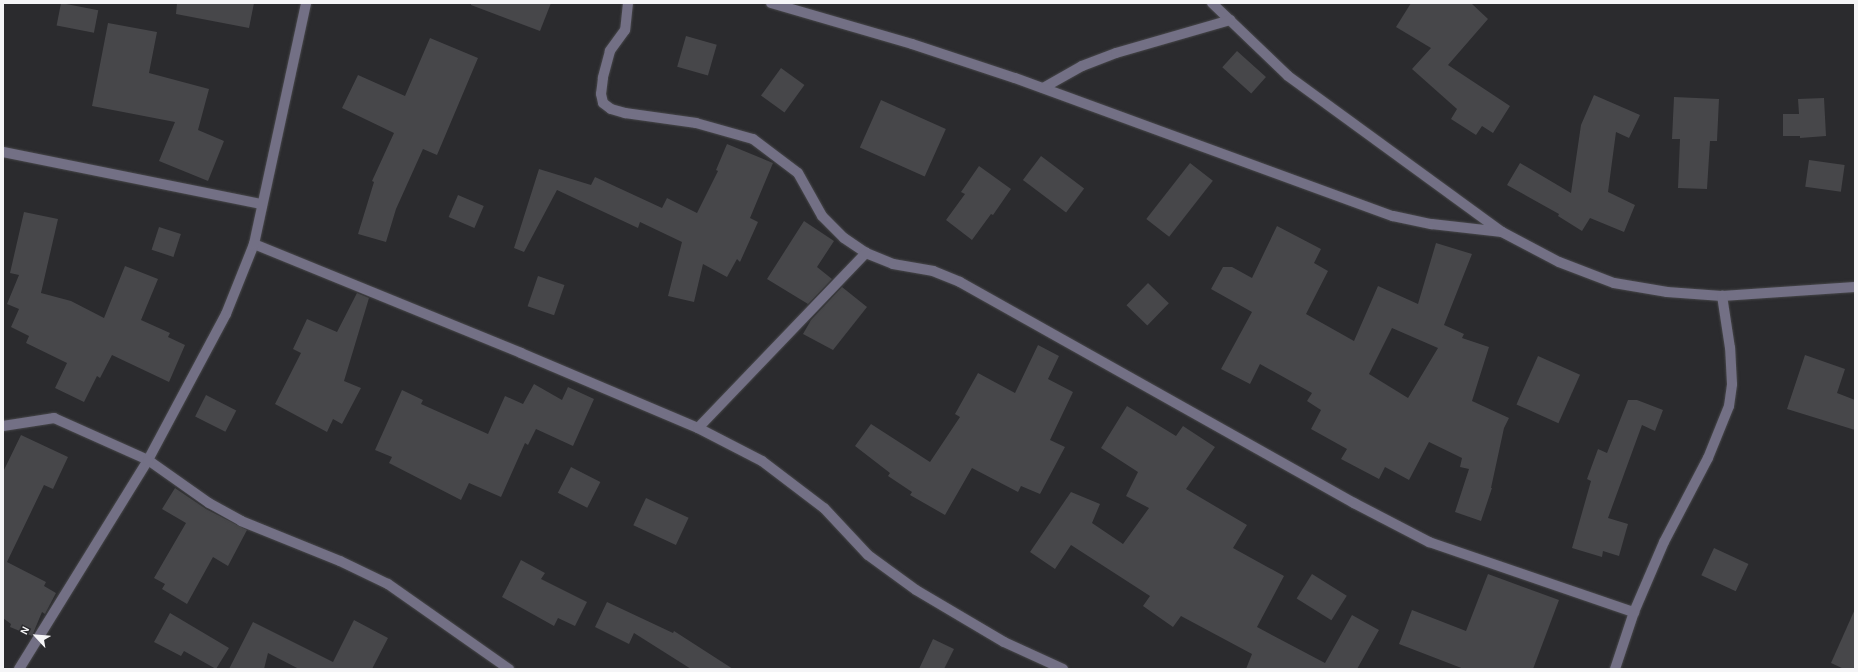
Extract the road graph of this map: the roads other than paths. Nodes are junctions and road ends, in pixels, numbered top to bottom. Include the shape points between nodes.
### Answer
1 (306, 3) edge
2 (628, 3) edge
3 (771, 3) edge
4 (1212, 3) edge
5 (1230, 20) junction
6 (1043, 88) junction
7 (3, 152) edge
8 (262, 204) junction
9 (1502, 232) junction
10 (254, 244) junction
11 (866, 253) junction
12 (1855, 287) edge
13 (1722, 296) junction
14 (3, 426) edge
15 (698, 428) junction
16 (148, 460) junction
17 (1634, 612) junction
18 (19, 669) edge
19 (509, 669) edge
20 (1063, 669) edge
21 (1615, 669) edge

1 - 8 street
2 - 11 street via 625,30 610,51 601,94 603,103 625,112 696,123 753,139 798,173 822,216 844,238
3 - 6 street via 912,44
4 - 5 street
5 - 6 street via 1116,53 1082,66
5 - 9 street via 1288,76
6 - 9 street via 1393,216 1432,224
7 - 8 street
8 - 10 street
9 - 13 street via 1559,262 1614,283 1667,292
10 - 15 street
10 - 16 street via 226,314
11 - 15 street
11 - 17 street via 894,264 934,271 960,282 1347,499 1429,542
12 - 13 street
13 - 17 street via 1730,348 1732,384 1729,406 1708,458 1664,542
14 - 16 street via 54,418
15 - 20 street via 762,461 824,508 868,555 916,590 1004,642
16 - 18 street
16 - 19 street via 209,503 241,521 340,561 388,584
17 - 21 street

